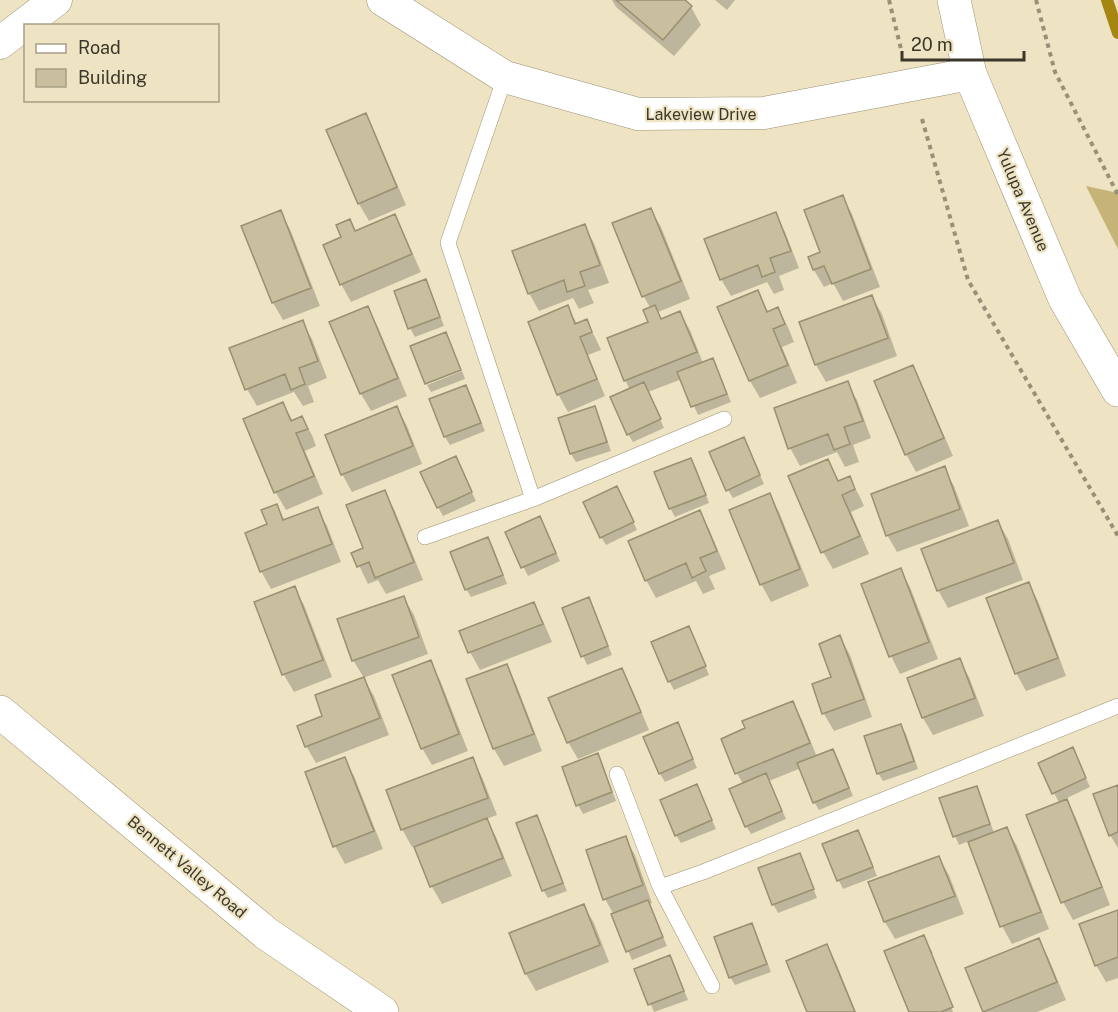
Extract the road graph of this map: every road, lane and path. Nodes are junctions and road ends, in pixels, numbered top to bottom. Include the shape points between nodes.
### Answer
1 (56, 0) edge
2 (383, 0) edge
3 (889, 0) edge
4 (954, 0) edge
5 (1036, 0) edge
6 (25, 24) edge
7 (24, 25) edge
8 (0, 43) edge
9 (970, 74) junction
10 (506, 77) junction
11 (912, 86) junction
12 (1118, 195) edge
13 (1118, 390) edge
14 (724, 418) dead end
15 (533, 499) junction
16 (1118, 536) edge
17 (425, 537) dead end
18 (1118, 706) edge
19 (0, 712) edge
20 (617, 774) dead end
21 (660, 887) junction
22 (712, 986) dead end
23 (382, 1012) edge

1 - 6 street
2 - 10 street, Lakeview Drive
3 - 11 path
4 - 9 street, Yulupa Avenue
5 - 12 path via 1055,72
7 - 8 street
9 - 11 street, Lakeview Drive
9 - 13 street, Yulupa Avenue via 1065,299
10 - 11 street, Lakeview Drive via 638,114 764,113
10 - 15 lane via 448,243
11 - 16 path via 968,280
14 - 15 lane
15 - 17 lane
18 - 21 lane
19 - 23 street, Bennett Valley Road via 267,934
20 - 21 lane
21 - 22 lane

